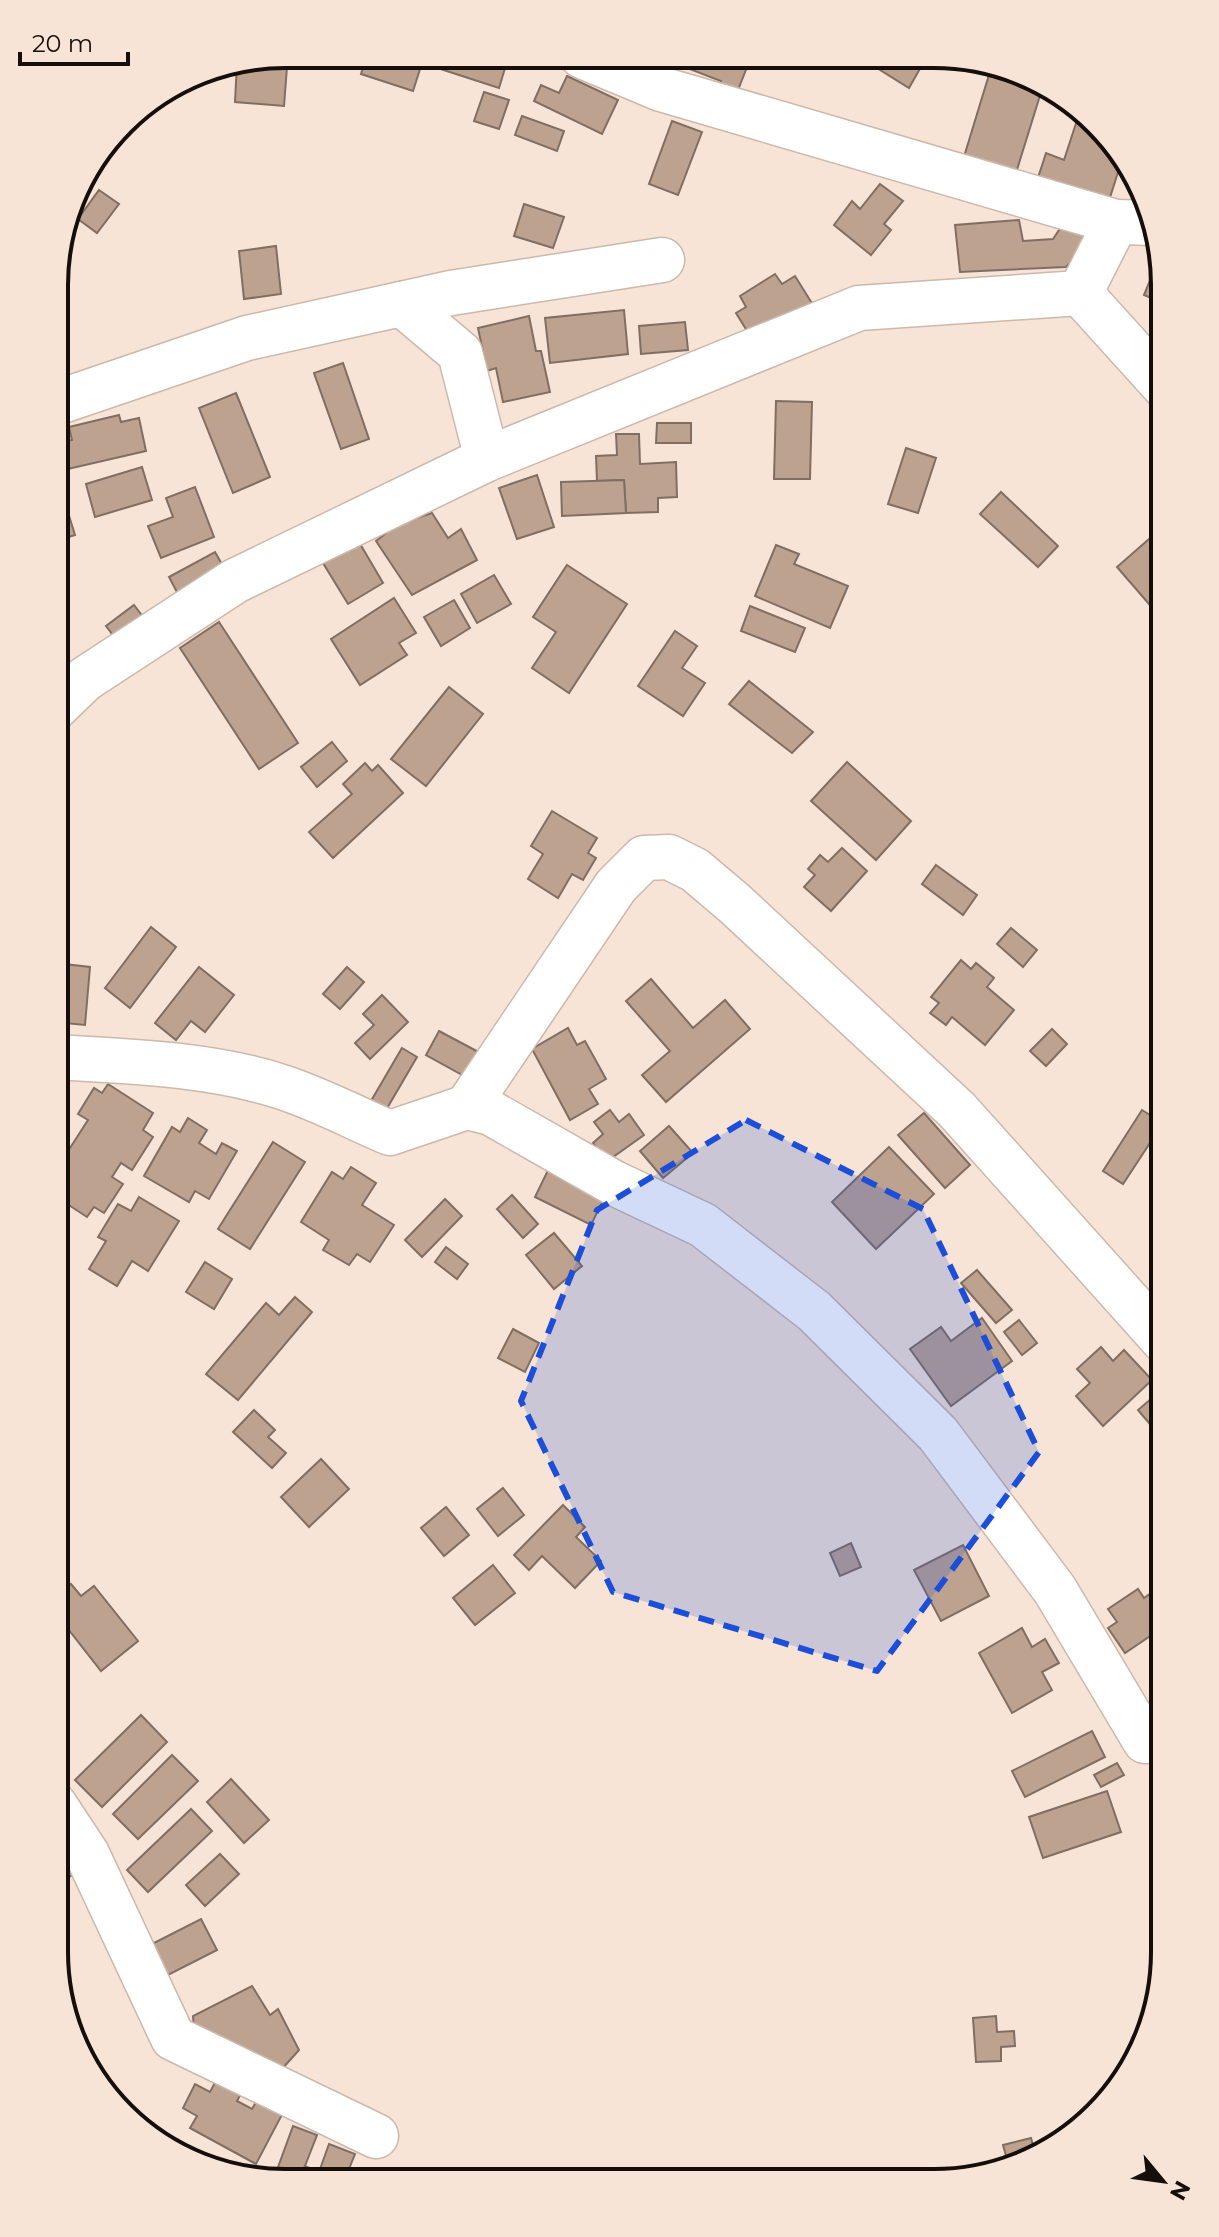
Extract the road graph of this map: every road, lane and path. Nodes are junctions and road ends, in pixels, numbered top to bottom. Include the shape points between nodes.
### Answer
1 (611, 68) edge
2 (1135, 223) edge
3 (662, 260) dead end
4 (1080, 293) junction
5 (402, 304) junction
6 (1151, 372) edge
7 (68, 399) edge
8 (487, 459) junction
9 (68, 695) edge
10 (68, 1058) edge
11 (467, 1107) junction
12 (1151, 1326) edge
13 (1145, 1741) dead end
14 (68, 1825) edge
15 (376, 2136) dead end

1 - 2 street via 661,89
2 - 4 street
3 - 5 street
4 - 6 street
4 - 8 street via 859,308
5 - 7 street via 247,338
5 - 8 street via 460,353
8 - 9 street via 235,581
10 - 11 street via 141,1062 281,1086 390,1133
11 - 12 street via 616,886 644,858 669,857 695,870 734,903 957,1110
11 - 13 street via 491,1113 614,1183 703,1225 814,1311 938,1434 1055,1590
14 - 15 street via 87,1854 173,2038

